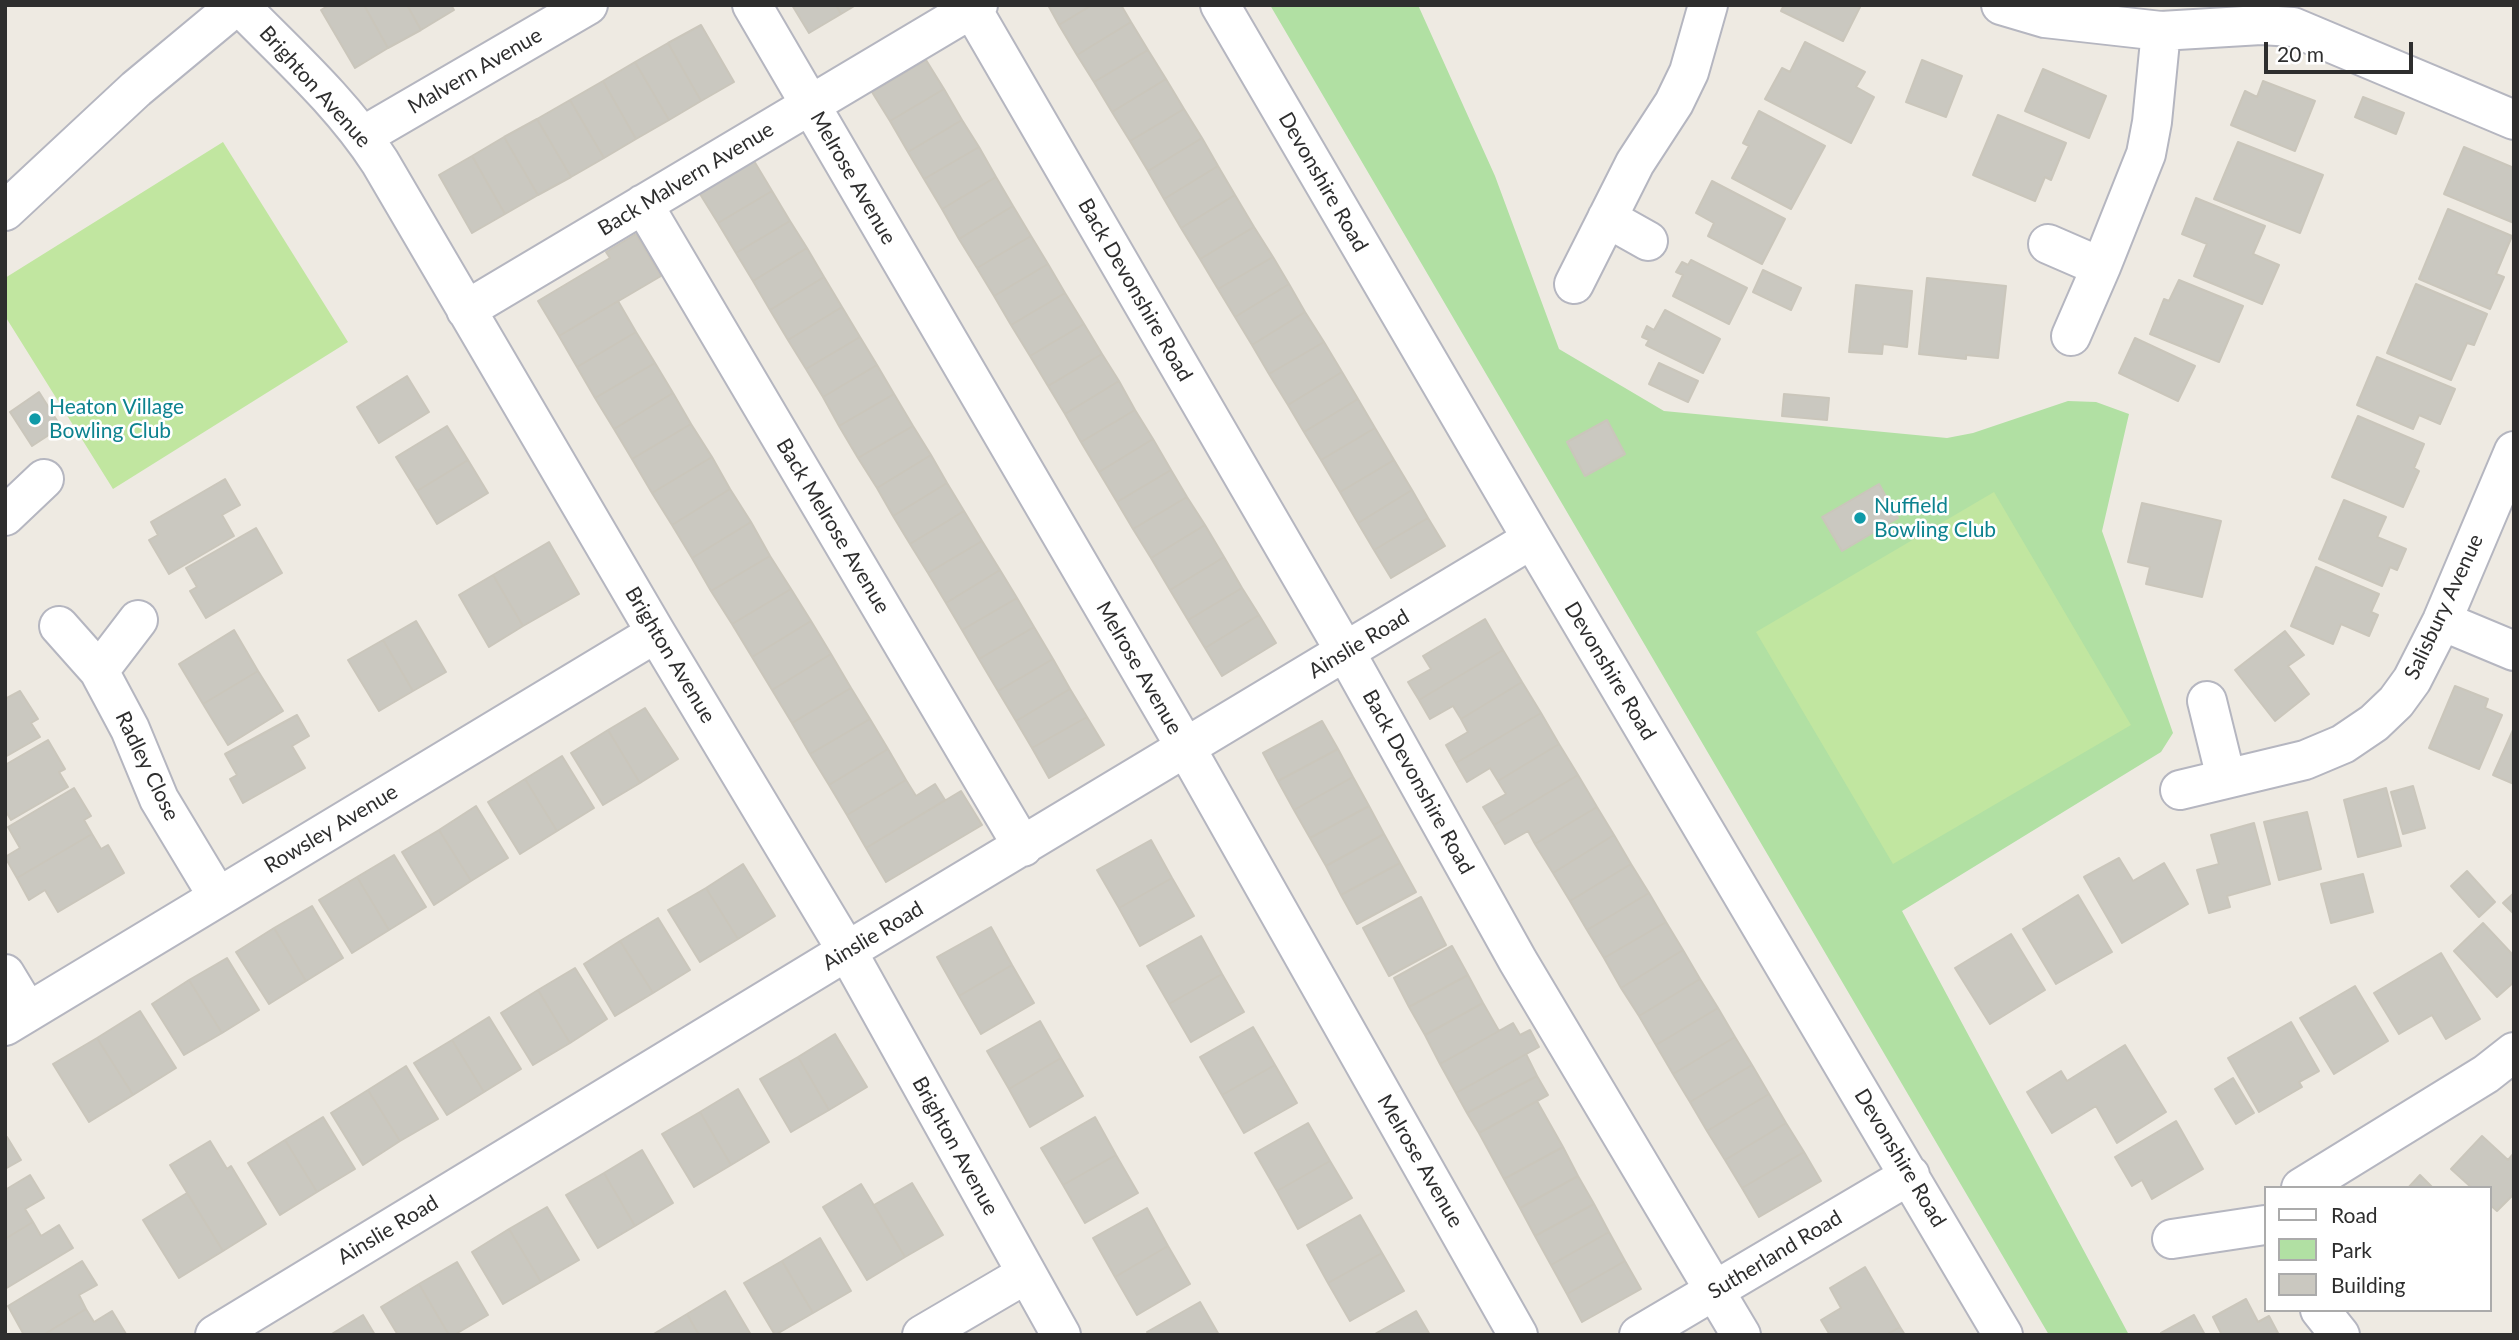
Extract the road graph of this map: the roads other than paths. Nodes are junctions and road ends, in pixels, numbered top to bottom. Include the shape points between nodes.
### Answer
1 (238, 5) edge
2 (588, 5) edge
3 (752, 5) edge
4 (1220, 5) edge
5 (1708, 5) edge
6 (2001, 5) edge
7 (975, 7) edge
8 (2161, 31) junction
9 (810, 105) junction
10 (2514, 120) edge
11 (363, 136) junction
12 (643, 204) junction
13 (5, 211) edge
14 (1607, 218) junction
15 (1648, 241) dead end
16 (2048, 244) dead end
17 (2101, 267) junction
18 (1574, 284) dead end
19 (466, 310) junction
20 (2071, 336) dead end
21 (2514, 451) edge
22 (44, 479) dead end
23 (5, 516) edge
24 (1532, 539) junction
25 (138, 620) dead end
26 (2442, 621) junction
27 (59, 626) dead end
28 (656, 633) junction
29 (2514, 651) edge
30 (1346, 653) junction
31 (99, 671) junction
32 (2207, 701) dead end
33 (1186, 748) junction
34 (2226, 778) junction
35 (2180, 790) dead end
36 (1023, 847) junction
37 (218, 897) junction
38 (847, 951) junction
39 (5, 974) edge
40 (17, 1019) edge
41 (2514, 1052) edge
42 (1910, 1175) junction
43 (2304, 1186) edge
44 (2264, 1225) edge
45 (2172, 1239) dead end
46 (1026, 1274) junction
47 (1716, 1290) junction
48 (2322, 1312) edge
49 (225, 1332) edge
50 (922, 1335) edge
51 (1060, 1335) edge
52 (1518, 1335) edge
53 (1639, 1335) edge
54 (1741, 1335) edge
55 (2003, 1335) edge
56 (2340, 1335) edge

1 - 11 street, Brighton Avenue
1 - 13 street via 136,89
2 - 11 street, Malvern Avenue
3 - 9 street, Melrose Avenue
4 - 24 street, Devonshire Road
5 - 14 street via 1689,72
6 - 8 street via 2045,18
7 - 9 street, Back Malvern Avenue
7 - 30 street, Back Devonshire Road
8 - 10 street via 2292,27
8 - 17 street via 2146,154
9 - 12 street, Back Malvern Avenue
9 - 33 street, Melrose Avenue
11 - 19 street, Brighton Avenue
12 - 19 street, Back Malvern Avenue
12 - 36 street, Back Melrose Avenue
14 - 15 street
14 - 18 street
16 - 17 street
17 - 20 street
19 - 28 street, Brighton Avenue
21 - 26 street, Salisbury Avenue
22 - 23 street
24 - 30 street, Ainslie Road
24 - 42 street, Devonshire Road
25 - 31 street
26 - 29 street
26 - 34 street, Salisbury Avenue via 2412,680 2374,723 2343,744 2305,760
27 - 31 street, Radley Close
28 - 37 street, Rowsley Avenue
28 - 38 street, Brighton Avenue
30 - 33 street, Ainslie Road
30 - 47 street, Back Devonshire Road via 1518,961
31 - 37 street, Radley Close via 159,799
32 - 34 street
33 - 36 street, Ainslie Road
33 - 52 street, Melrose Avenue
34 - 35 street, Salisbury Avenue
36 - 38 street, Ainslie Road
37 - 40 street, Rowsley Avenue
38 - 46 street, Brighton Avenue
38 - 49 street, Ainslie Road
39 - 40 street
41 - 43 street
42 - 47 street, Sutherland Road
42 - 55 street, Devonshire Road
44 - 45 street
46 - 50 street
46 - 51 street, Brighton Avenue
47 - 53 street, Sutherland Road
47 - 54 street, Back Devonshire Road
48 - 56 street

